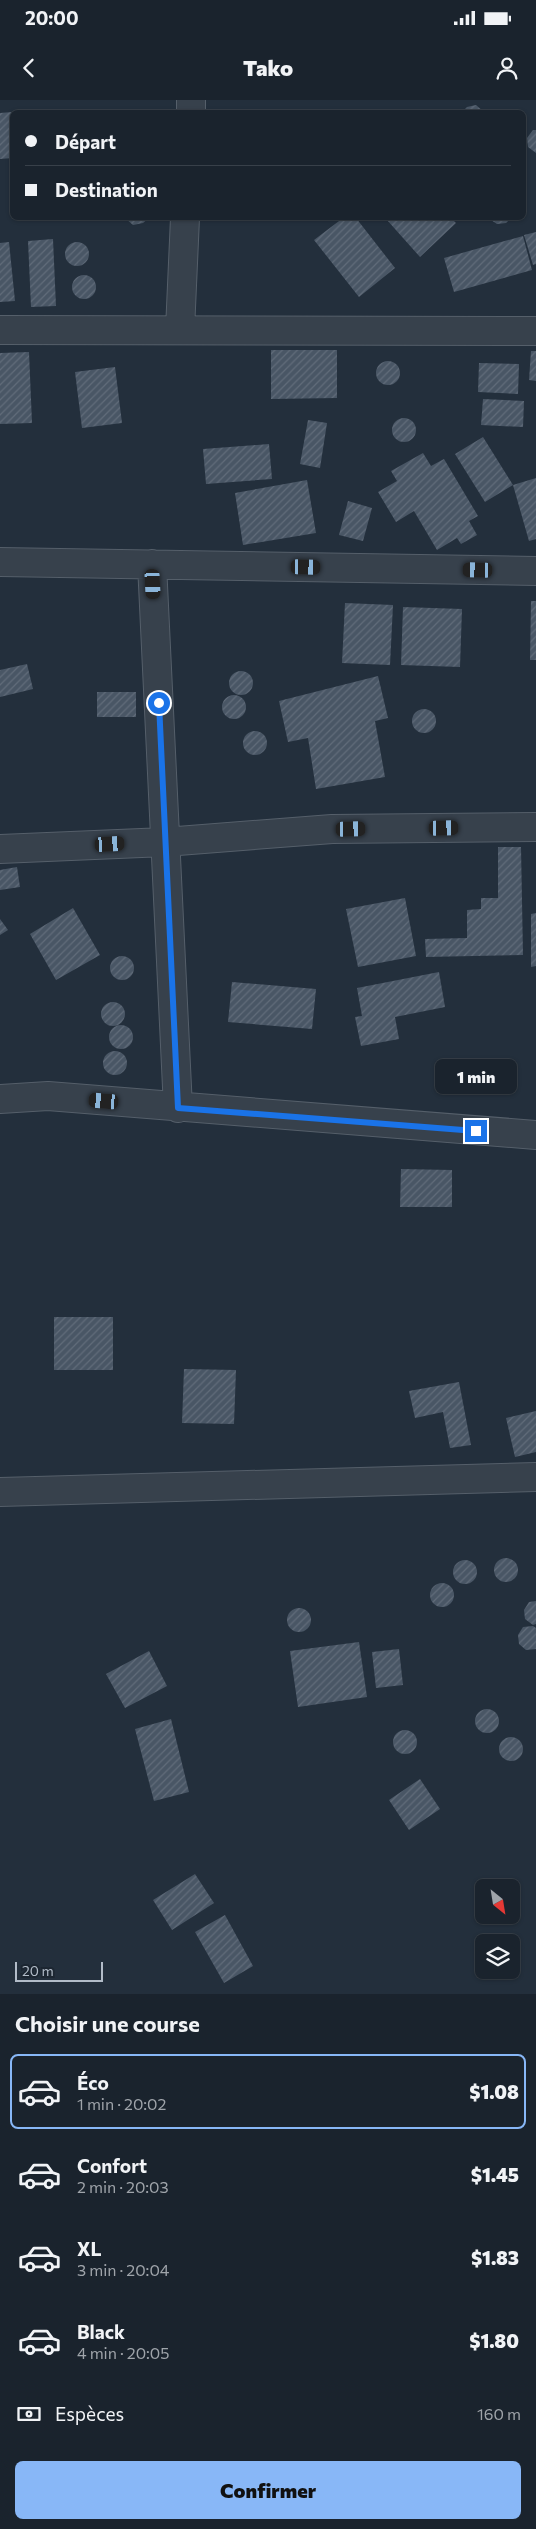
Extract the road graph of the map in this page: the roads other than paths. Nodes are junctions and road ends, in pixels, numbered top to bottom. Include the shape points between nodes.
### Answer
1 (185, 220) edge
2 (0, 330) edge
3 (180, 330) junction
4 (536, 331) edge
5 (0, 562) edge
6 (152, 564) junction
7 (536, 571) edge
8 (536, 827) edge
9 (165, 842) junction
10 (0, 850) edge
11 (0, 1099) edge
12 (178, 1108) junction
13 (536, 1135) edge
14 (536, 1477) edge
15 (0, 1492) edge

1 - 3 street
2 - 3 street
3 - 4 street
5 - 6 street
6 - 7 street
6 - 9 street
8 - 9 street via 332,829
9 - 10 street
9 - 12 street
11 - 12 street via 48,1096
12 - 13 street
14 - 15 street

